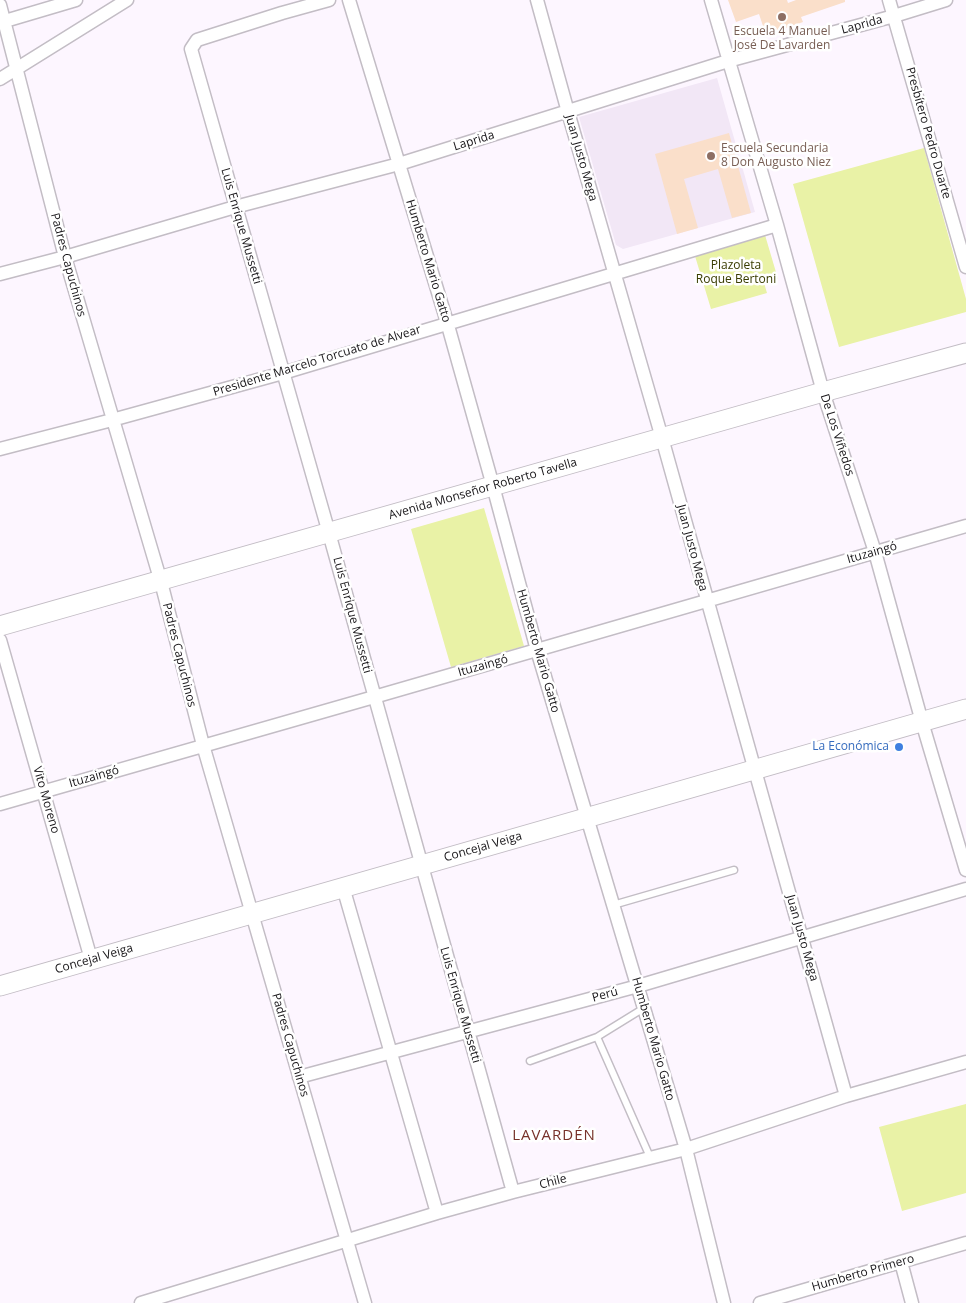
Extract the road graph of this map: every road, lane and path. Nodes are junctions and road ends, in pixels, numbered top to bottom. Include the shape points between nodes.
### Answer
1 (76, 0) edge
2 (127, 0) edge
3 (329, 0) edge
4 (349, 0) edge
5 (538, 0) edge
6 (711, 0) edge
7 (889, 0) edge
8 (946, 0) edge
9 (0, 5) edge
10 (894, 16) junction
11 (5, 21) junction
12 (728, 62) junction
13 (16, 70) junction
14 (0, 80) edge
15 (568, 112) junction
16 (399, 164) junction
17 (235, 207) junction
18 (777, 225) junction
19 (65, 257) junction
20 (966, 266) edge
21 (0, 274) edge
22 (614, 274) junction
23 (447, 322) junction
24 (966, 353) edge
25 (283, 372) junction
26 (823, 392) junction
27 (112, 420) junction
28 (662, 438) junction
29 (0, 449) edge
30 (493, 486) junction
31 (966, 526) edge
32 (329, 533) junction
33 (875, 552) junction
34 (160, 582) junction
35 (707, 601) junction
36 (0, 626) edge
37 (0, 640) edge
38 (537, 650) junction
39 (374, 697) junction
40 (966, 709) edge
41 (922, 722) junction
42 (203, 746) junction
43 (754, 769) junction
44 (44, 791) junction
45 (0, 804) edge
46 (586, 817) junction
47 (421, 865) junction
48 (734, 870) dead end
49 (966, 870) edge
50 (343, 887) junction
51 (966, 890) edge
52 (613, 905) junction
53 (252, 913) junction
54 (802, 939) junction
55 (91, 959) junction
56 (0, 986) edge
57 (638, 986) junction
58 (644, 1008) junction
59 (468, 1031) junction
60 (596, 1037) junction
61 (390, 1052) junction
62 (530, 1061) dead end
63 (966, 1062) edge
64 (299, 1077) junction
65 (846, 1096) junction
66 (686, 1148) junction
67 (650, 1157) junction
68 (514, 1192) junction
69 (436, 1213) junction
70 (346, 1240) junction
71 (966, 1243) edge
72 (901, 1262) junction
73 (141, 1303) edge
74 (365, 1303) edge
75 (724, 1303) edge
76 (760, 1303) edge
77 (912, 1303) edge

1 - 11 street
2 - 13 street
3 - 17 street, Luis Enrique Mussetti via 197,40 191,49
4 - 16 street, Humberto Mario Gatto
5 - 15 street, Juan Justo Mega
6 - 12 street, De Los Viñedos
7 - 10 street, Presbítero Pedro Duarte
8 - 10 street, Laprida
9 - 11 street, Padres Capuchinos
10 - 12 street, Laprida
10 - 20 street, Presbítero Pedro Duarte
11 - 13 street, Padres Capuchinos
12 - 15 street, Laprida
12 - 18 street, De Los Viñedos
13 - 14 street
13 - 19 street, Padres Capuchinos
15 - 16 street, Laprida
15 - 22 street, Juan Justo Mega
16 - 17 street, Laprida
16 - 23 street, Humberto Mario Gatto
17 - 19 street, Laprida
17 - 25 street, Luis Enrique Mussetti
18 - 22 street, Presidente Marcelo Torcuato de Alvear
18 - 26 street, De Los Viñedos
19 - 21 street, Laprida
19 - 27 street, Padres Capuchinos
22 - 23 street, Presidente Marcelo Torcuato de Alvear
22 - 28 street, Juan Justo Mega
23 - 25 street, Presidente Marcelo Torcuato de Alvear
23 - 30 street, Humberto Mario Gatto
24 - 26 street, Avenida Monseñor Roberto Tavella
25 - 27 street, Presidente Marcelo Torcuato de Alvear
25 - 32 street, Luis Enrique Mussetti
26 - 28 street, Avenida Monseñor Roberto Tavella
26 - 33 street, De Los Viñedos
27 - 29 street, Presidente Marcelo Torcuato de Alvear
27 - 34 street, Padres Capuchinos
28 - 30 street, Avenida Monseñor Roberto Tavella
28 - 35 street, Juan Justo Mega
30 - 32 street, Avenida Monseñor Roberto Tavella
30 - 38 street, Humberto Mario Gatto
31 - 33 street, Ituzaingó
32 - 34 street, Avenida Monseñor Roberto Tavella
32 - 39 street, Luis Enrique Mussetti
33 - 35 street, Ituzaingó
33 - 41 street, De Los Viñedos
34 - 36 street, Avenida Monseñor Roberto Tavella
34 - 42 street, Padres Capuchinos
35 - 38 street, Ituzaingó
35 - 43 street, Juan Justo Mega
37 - 44 street, Vito Moreno
38 - 39 street, Ituzaingó
38 - 46 street, Humberto Mario Gatto
39 - 42 street, Ituzaingó
39 - 47 street, Luis Enrique Mussetti
40 - 41 street, Concejal Veiga
41 - 43 street, Concejal Veiga
41 - 49 street, De Los Viñedos
42 - 44 street, Ituzaingó
42 - 53 street, Padres Capuchinos
43 - 46 street, Concejal Veiga
43 - 54 street, Juan Justo Mega
44 - 45 street, Ituzaingó
44 - 55 street, Vito Moreno
46 - 47 street, Concejal Veiga
46 - 52 street, Humberto Mario Gatto
47 - 50 street, Concejal Veiga
47 - 59 street, Luis Enrique Mussetti
48 - 52 lane
50 - 53 street, Concejal Veiga
50 - 61 street
51 - 54 street, Perú
52 - 57 street, Humberto Mario Gatto
53 - 55 street, Concejal Veiga
53 - 64 street, Padres Capuchinos
54 - 57 street, Perú
54 - 65 street, Juan Justo Mega
55 - 56 street, Concejal Veiga
57 - 58 street, Humberto Mario Gatto
57 - 59 street, Perú
58 - 60 lane
58 - 66 street, Humberto Mario Gatto
59 - 61 street, Perú
59 - 68 street, Luis Enrique Mussetti
60 - 62 lane
60 - 67 lane
61 - 64 street, Perú
61 - 69 street
63 - 65 street, Chile
64 - 70 street, Padres Capuchinos
65 - 66 street, Chile
66 - 67 street, Chile
66 - 75 street, Humberto Mario Gatto
67 - 68 street, Chile
68 - 69 street, Chile
69 - 70 street, Chile
70 - 73 street, Chile
70 - 74 street, Padres Capuchinos
71 - 72 street, Humberto Primero
72 - 76 street, Humberto Primero
72 - 77 street

